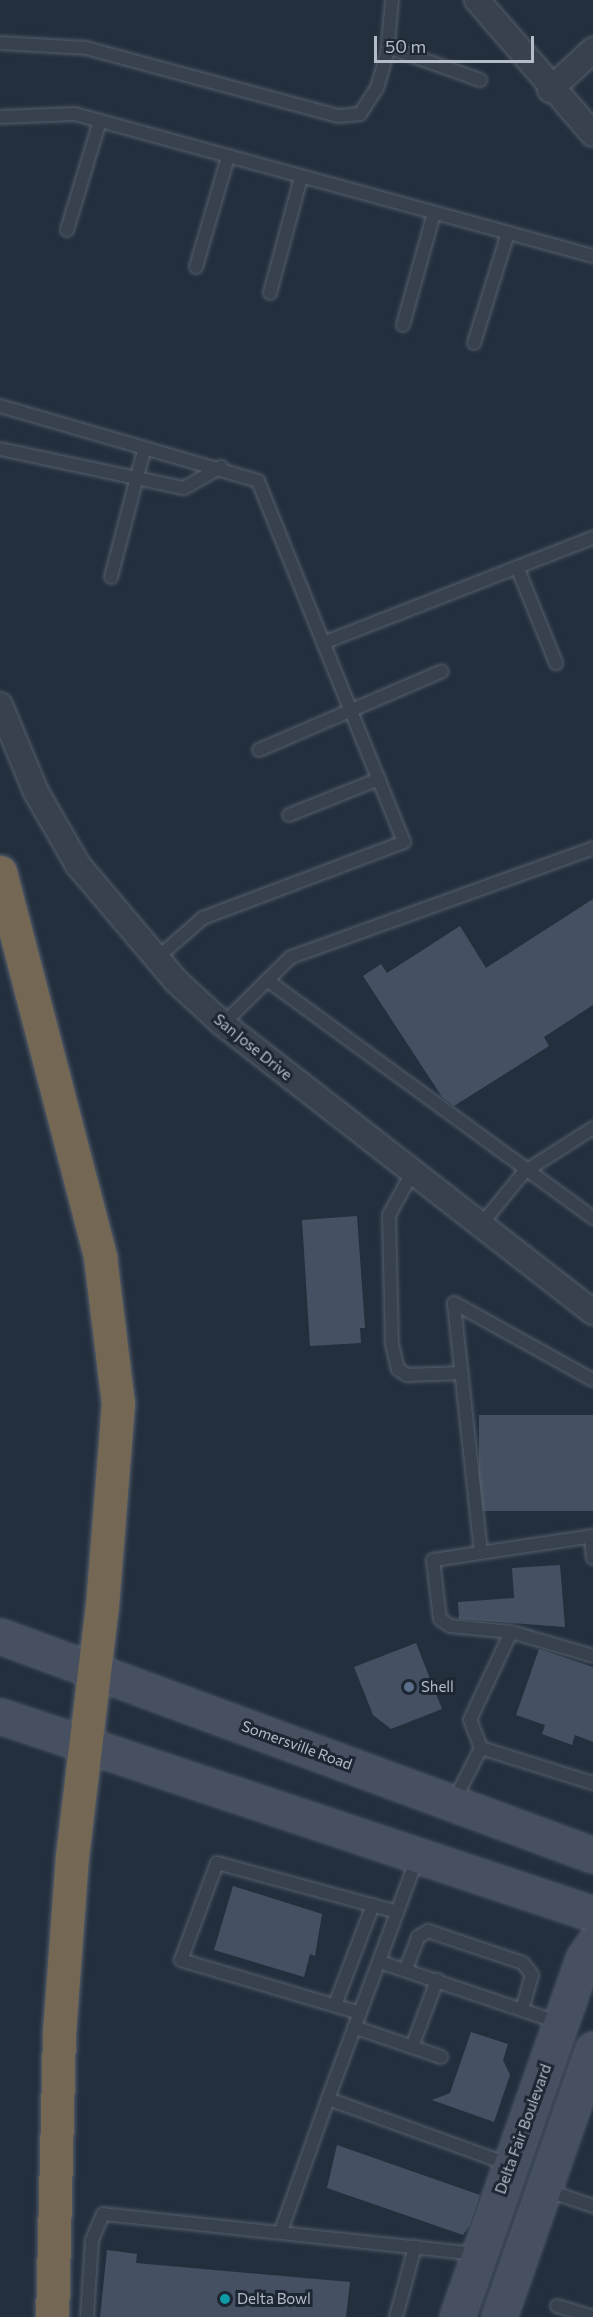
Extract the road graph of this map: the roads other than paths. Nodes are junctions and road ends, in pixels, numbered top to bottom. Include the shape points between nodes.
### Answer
1 (392, 0) edge
2 (477, 0) edge
3 (0, 43) edge
4 (388, 47) junction
5 (593, 50) edge
6 (480, 80) dead end
7 (550, 90) junction
8 (0, 117) edge
9 (100, 121) junction
10 (593, 134) edge
11 (228, 157) junction
12 (301, 177) junction
13 (434, 213) junction
14 (67, 230) dead end
15 (508, 233) junction
16 (593, 256) edge
17 (196, 267) dead end
18 (270, 293) dead end
19 (403, 325) dead end
20 (474, 343) dead end
21 (0, 406) edge
22 (0, 449) edge
23 (144, 450) junction
24 (220, 467) junction
25 (137, 477) junction
26 (593, 538) edge
27 (518, 567) junction
28 (111, 578) dead end
29 (323, 642) junction
30 (556, 663) dead end
31 (442, 671) dead end
32 (0, 705) edge
33 (351, 711) junction
34 (259, 750) dead end
35 (379, 779) junction
36 (289, 815) dead end
37 (593, 848) edge
38 (0, 872) edge
39 (156, 959) junction
40 (267, 980) junction
41 (223, 1024) junction
42 (593, 1128) edge
43 (524, 1172) junction
44 (412, 1173) junction
45 (593, 1218) edge
46 (480, 1226) junction
47 (593, 1312) edge
48 (462, 1373) junction
49 (593, 1380) edge
50 (592, 1536) edge
51 (481, 1553) junction
52 (593, 1558) edge
53 (511, 1632) junction
54 (0, 1636) edge
55 (593, 1656) edge
56 (92, 1672) junction
57 (0, 1716) edge
58 (83, 1745) junction
59 (481, 1748) junction
60 (593, 1783) edge
61 (454, 1802) junction
62 (593, 1856) edge
63 (417, 1858) junction
64 (373, 1905) junction
65 (397, 1912) junction
66 (593, 1914) edge
67 (593, 1944) edge
68 (380, 1962) junction
69 (406, 1969) junction
70 (437, 1980) junction
71 (335, 2005) junction
72 (522, 2009) junction
73 (360, 2013) junction
74 (561, 2023) junction
75 (354, 2027) junction
76 (412, 2047) junction
77 (441, 2057) dead end
78 (591, 2059) edge
79 (328, 2099) junction
80 (510, 2165) junction
81 (544, 2189) junction
82 (593, 2206) edge
83 (281, 2231) junction
84 (415, 2247) junction
85 (474, 2268) junction
86 (503, 2306) edge
87 (557, 2306) dead end
88 (593, 2316) edge
89 (52, 2317) edge
90 (87, 2317) edge
91 (396, 2317) edge
92 (458, 2317) edge

1 - 4 lane
2 - 7 street
3 - 4 lane via 86,48 338,116 360,114 377,88
4 - 6 lane
5 - 7 street
7 - 10 street
8 - 9 lane via 75,114
9 - 11 lane
9 - 14 lane
11 - 12 lane
11 - 17 lane
12 - 13 lane
12 - 18 lane
13 - 15 lane
13 - 19 lane
15 - 16 lane
15 - 20 lane
21 - 23 lane via 79,426
22 - 25 lane
23 - 24 lane
23 - 25 lane
24 - 25 lane via 184,488
24 - 29 lane via 258,482
25 - 28 lane
26 - 27 lane
27 - 29 lane
27 - 30 lane
29 - 33 lane
31 - 33 lane
32 - 39 street, San Jose Drive via 36,792 78,865
33 - 34 lane
33 - 35 lane
35 - 36 lane
35 - 39 lane via 404,842 203,918
37 - 40 lane via 291,957
38 - 56 highway via 100,1257 118,1403
39 - 41 street, San Jose Drive
40 - 41 lane
40 - 43 lane
41 - 44 street, San Jose Drive
42 - 43 lane
43 - 45 lane
43 - 46 lane
44 - 46 street, San Jose Drive
44 - 48 lane via 389,1215 392,1344 398,1369 407,1375
46 - 47 street, San Jose Drive
48 - 49 lane via 454,1303
48 - 51 lane
50 - 51 lane
50 - 52 lane
51 - 53 lane via 433,1560 440,1619 450,1626
53 - 55 lane
53 - 59 lane via 470,1720
54 - 56 main road, Somersville Road
56 - 58 highway
56 - 61 main road, Somersville Road
57 - 58 main road
58 - 63 main road
58 - 89 highway via 59,2034
59 - 60 lane
59 - 61 lane
61 - 62 main road, Somersville Road
63 - 65 lane
63 - 66 main road via 455,1864
64 - 65 lane
64 - 71 lane
64 - 71 lane via 217,1863 182,1960
65 - 68 lane
67 - 74 main road, Delta Fair Boulevard
68 - 69 lane
68 - 73 lane
69 - 70 lane
69 - 72 lane via 418,1937 428,1931 513,1960 528,1966 532,1975
70 - 72 lane
70 - 76 lane
71 - 73 lane
72 - 74 lane
73 - 75 lane
74 - 80 main road, Delta Fair Boulevard
75 - 76 lane
75 - 79 lane
76 - 77 lane
78 - 81 main road
79 - 80 lane
79 - 83 lane
80 - 85 main road, Delta Fair Boulevard
81 - 82 lane
81 - 86 main road
83 - 84 lane
83 - 90 lane via 103,2214 92,2240
84 - 85 lane
84 - 91 lane
85 - 86 main road
85 - 92 main road, Delta Fair Boulevard
87 - 88 lane

